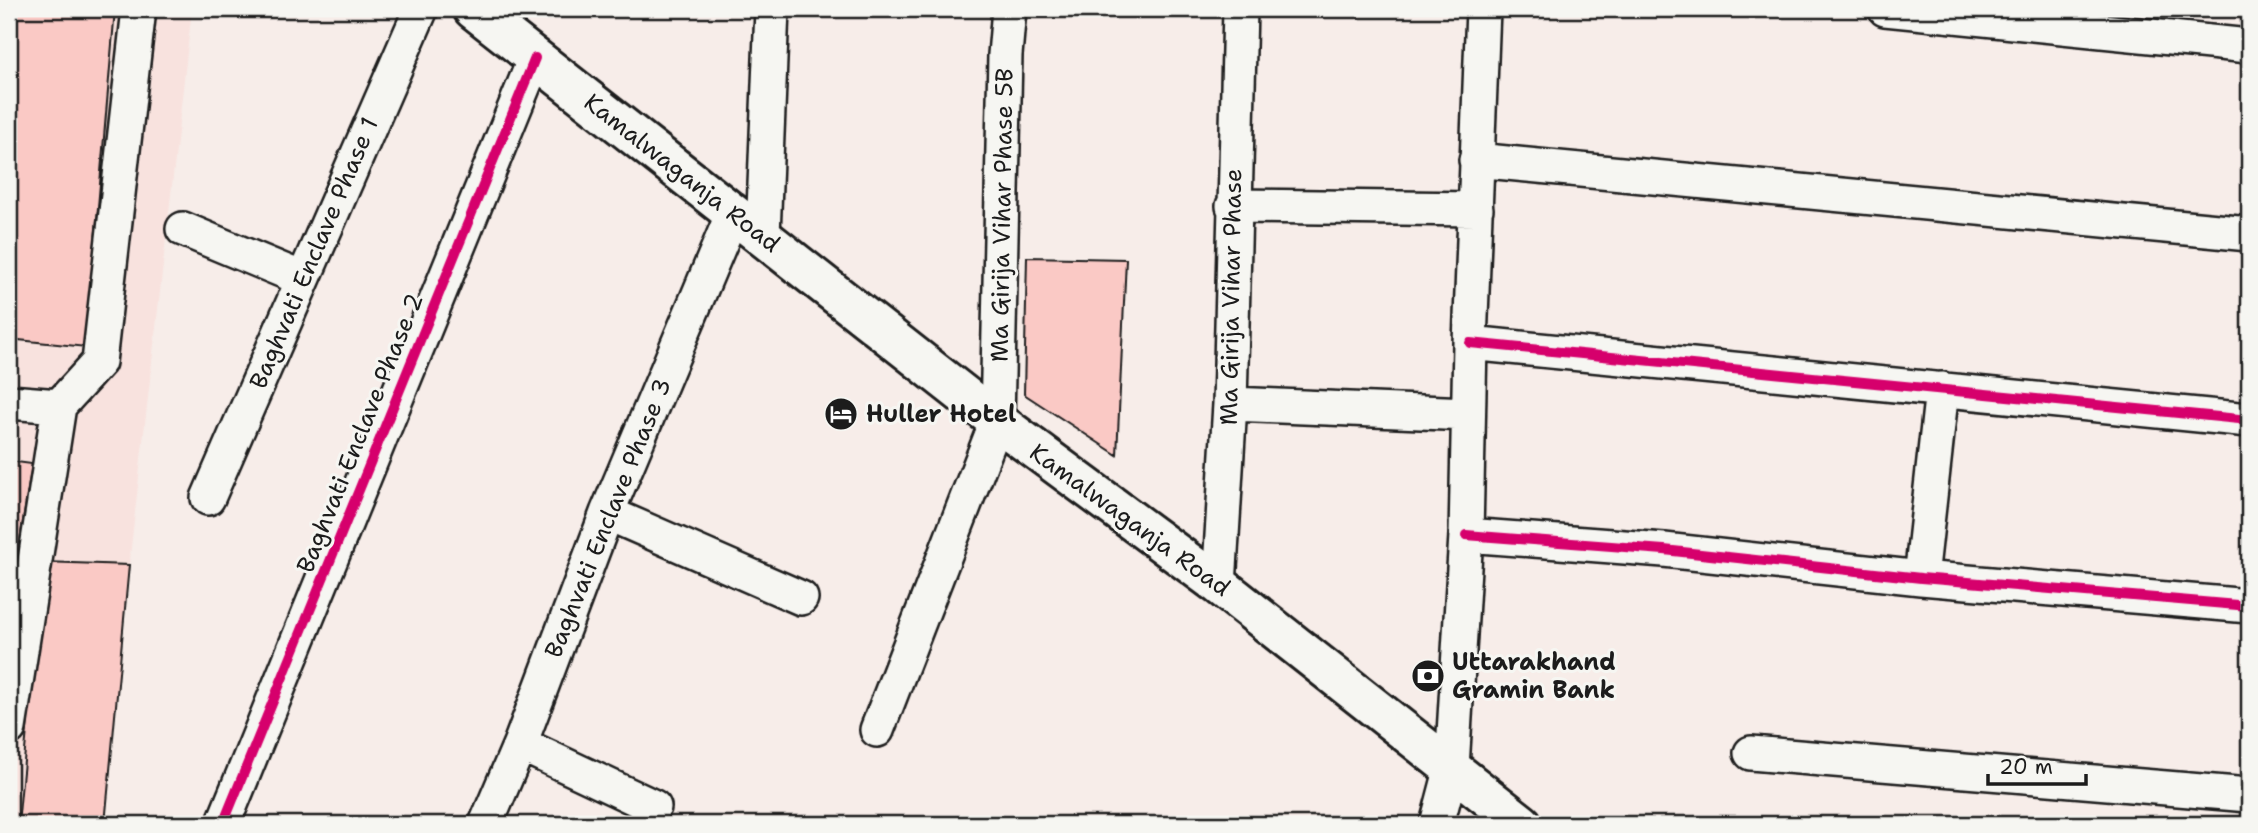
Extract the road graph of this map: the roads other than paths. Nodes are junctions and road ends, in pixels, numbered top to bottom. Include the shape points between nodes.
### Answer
1 (139, 9) edge
2 (421, 9) edge
3 (473, 9) edge
4 (772, 9) edge
5 (1009, 9) edge
6 (1240, 9) edge
7 (1483, 9) edge
8 (1885, 9) edge
9 (2249, 46) edge
10 (535, 58) junction
11 (1476, 160) junction
12 (1233, 206) junction
13 (1476, 209) junction
14 (748, 224) junction
15 (183, 229) dead end
16 (2249, 234) edge
17 (303, 279) junction
18 (1470, 343) junction
19 (1942, 389) junction
20 (9, 402) edge
21 (1230, 404) junction
22 (59, 406) junction
23 (1468, 414) junction
24 (2249, 420) edge
25 (997, 421) junction
26 (208, 498) dead end
27 (607, 513) junction
28 (1466, 535) junction
29 (1921, 578) junction
30 (1219, 585) junction
31 (801, 598) dead end
32 (2249, 606) edge
33 (9, 728) edge
34 (877, 730) dead end
35 (520, 744) junction
36 (1751, 753) dead end
37 (1452, 767) junction
38 (2249, 795) edge
39 (654, 807) dead end
40 (223, 824) edge
41 (486, 824) edge
42 (1437, 824) edge
43 (1522, 824) edge

1 - 22 street via 99,362
2 - 17 street, Baghvati Enclave Phase 1
3 - 10 main road, Kamalwaganja Road
4 - 14 street
5 - 25 street, Ma Girija Vihar Phase 5B
6 - 12 street, Ma Girija Vihar Phase
7 - 11 street
8 - 9 street
10 - 14 main road, Kamalwaganja Road
10 - 40 street, Baghvati Enclave Phase 2
11 - 13 street
11 - 16 street
12 - 13 street
12 - 21 street, Ma Girija Vihar Phase
13 - 18 street
14 - 25 main road, Kamalwaganja Road
14 - 27 street, Baghvati Enclave Phase 3
15 - 17 street
17 - 26 street, Baghvati Enclave Phase 1
18 - 19 street
18 - 23 street
19 - 24 street
19 - 29 street
20 - 22 street
21 - 23 street
21 - 30 street, Ma Girija Vihar Phase
22 - 33 street
23 - 28 street
25 - 30 main road, Kamalwaganja Road
25 - 34 street, Ma Girija Vihar Phase 5B
27 - 31 street
27 - 35 street, Baghvati Enclave Phase 3
28 - 29 street via 1664,550
28 - 37 street
29 - 32 street
30 - 37 main road, Kamalwaganja Road
35 - 39 street
35 - 41 street, Baghvati Enclave Phase 3
36 - 38 street
37 - 42 street
37 - 43 main road, Kamalwaganja Road

